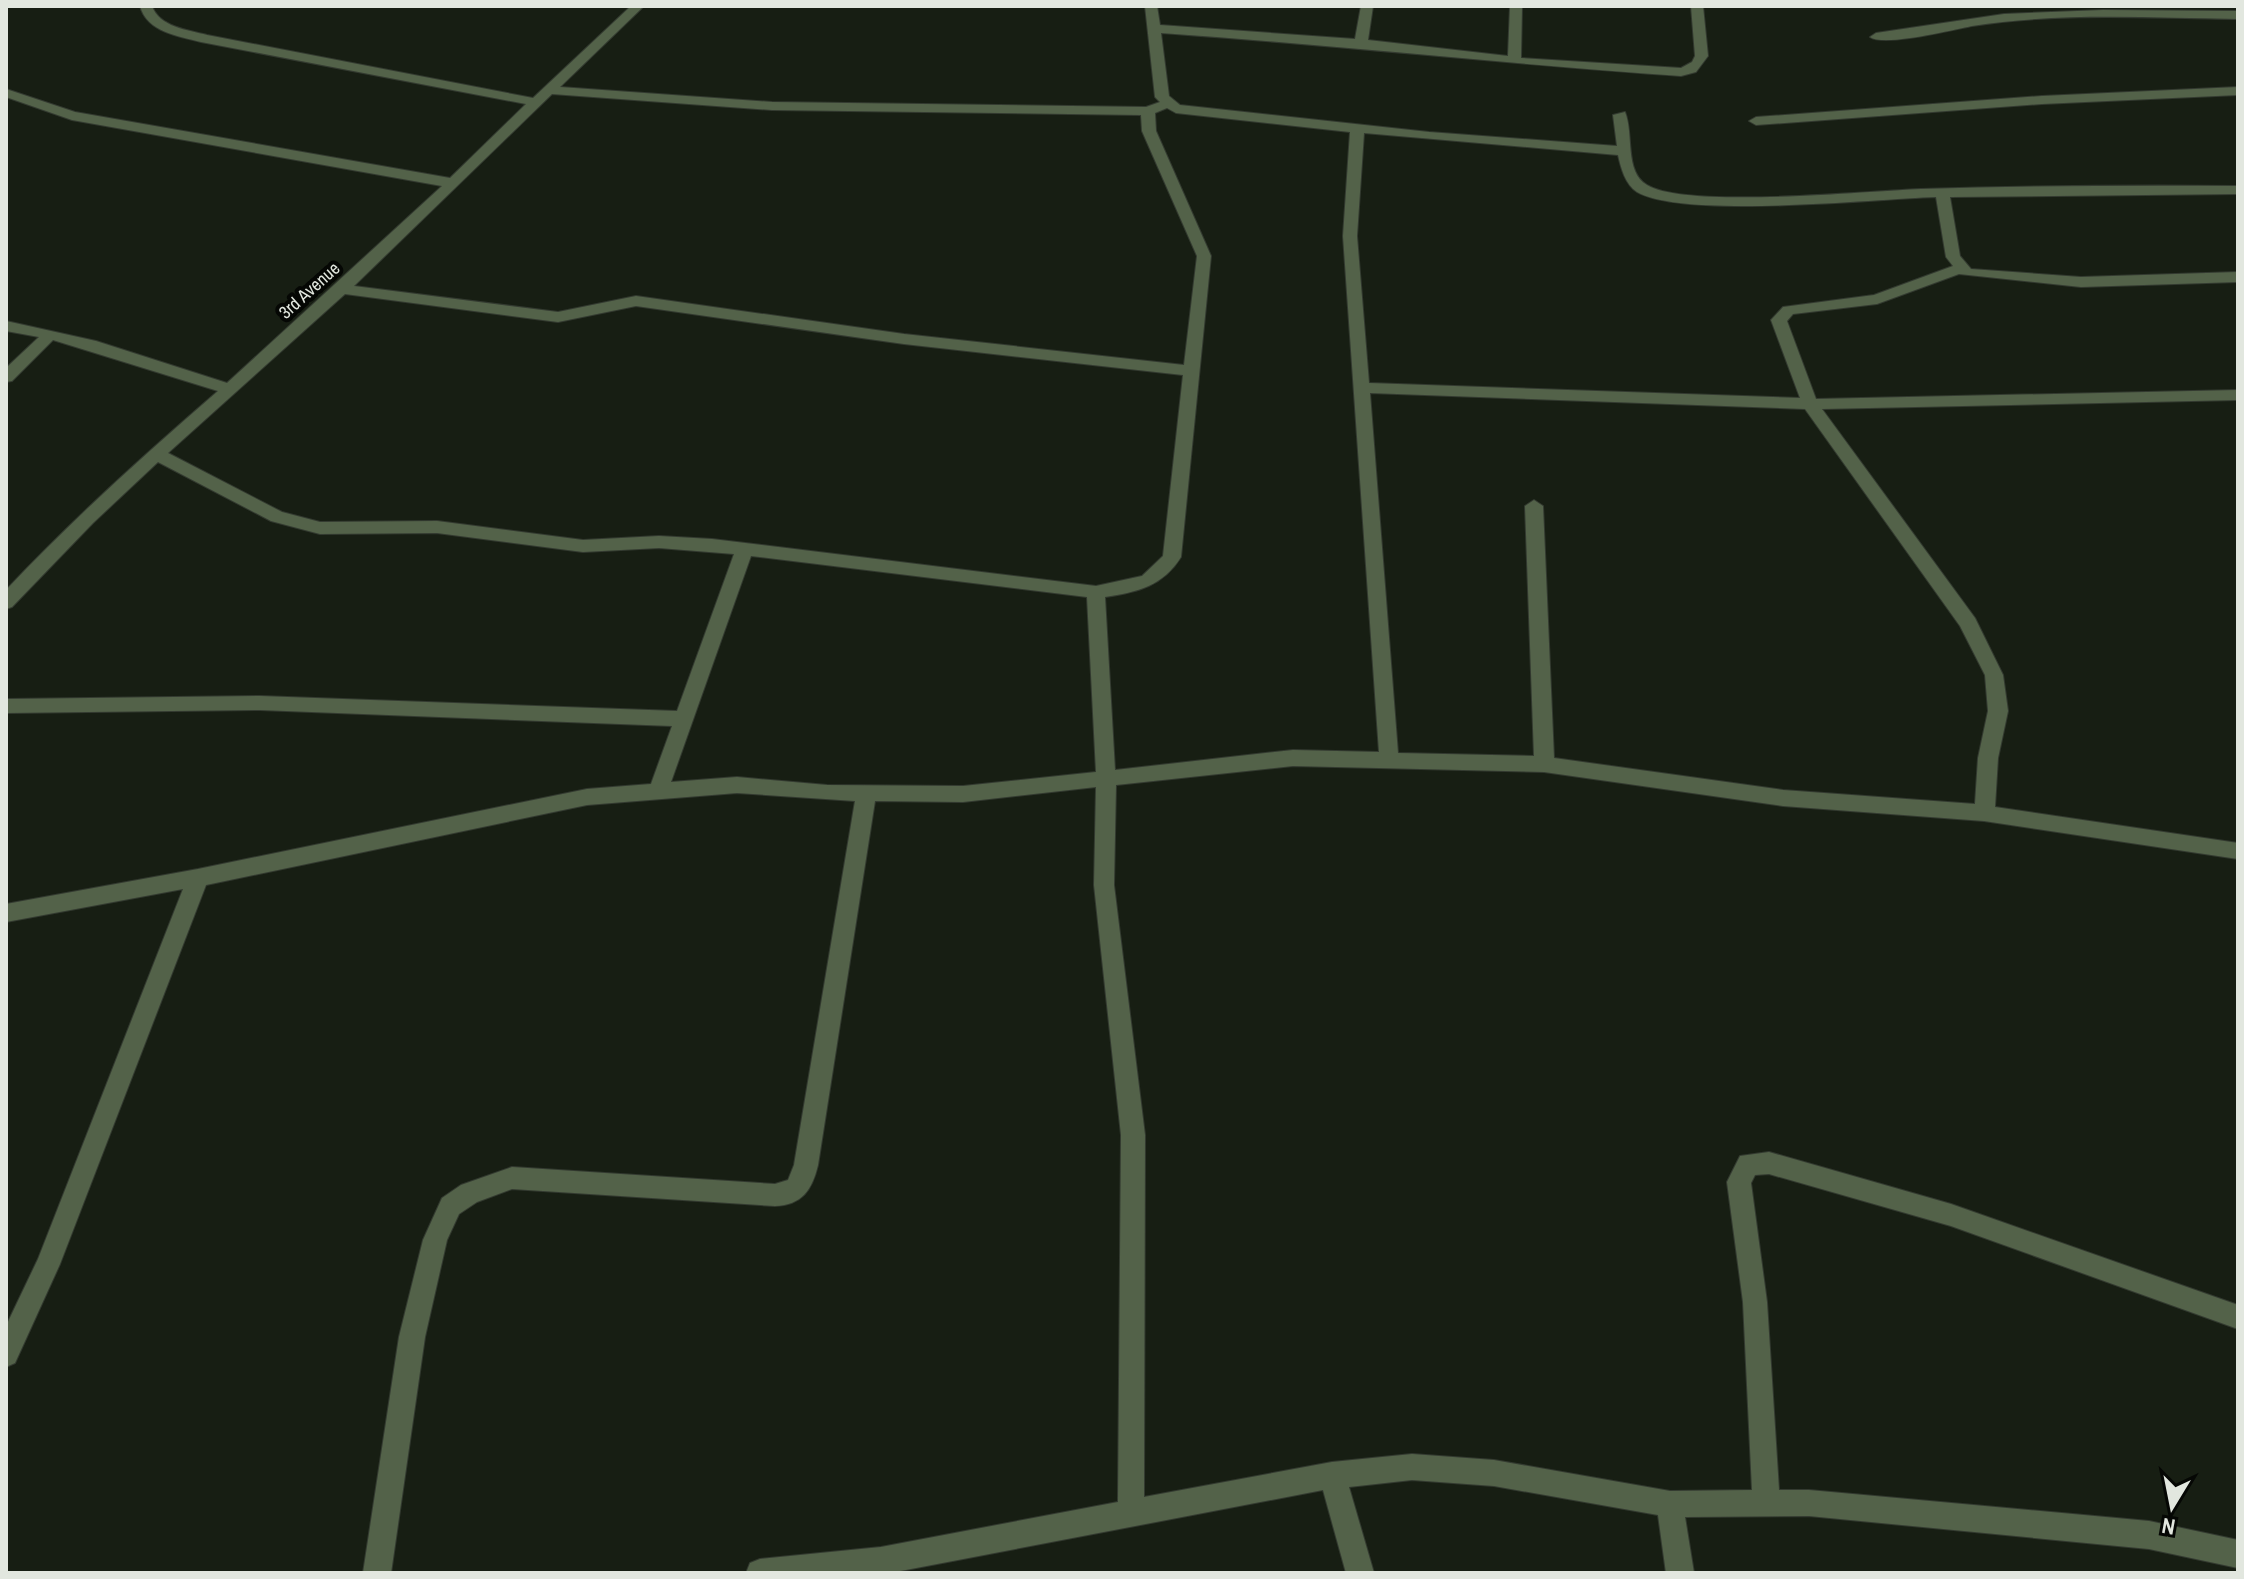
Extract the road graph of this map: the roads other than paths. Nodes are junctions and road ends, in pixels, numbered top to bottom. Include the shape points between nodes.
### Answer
1 (146, 6) edge
2 (638, 6) edge
3 (1151, 6) edge
4 (1367, 6) edge
5 (1516, 6) edge
6 (1697, 6) edge
7 (2238, 15) edge
8 (1156, 29) junction
9 (1876, 37) dead end
10 (1361, 43) junction
11 (1514, 61) junction
12 (2238, 91) edge
13 (6, 93) edge
14 (541, 96) junction
15 (1157, 107) junction
16 (1620, 115) dead end
17 (1756, 121) dead end
18 (1357, 128) junction
19 (1625, 151) junction
20 (451, 183) junction
21 (2238, 190) edge
22 (1942, 193) junction
23 (1960, 269) junction
24 (2238, 277) edge
25 (342, 289) junction
26 (6, 326) edge
27 (51, 334) junction
28 (1194, 371) junction
29 (6, 377) edge
30 (1364, 388) junction
31 (228, 389) junction
32 (2238, 395) edge
33 (1810, 404) junction
34 (154, 453) junction
35 (1534, 506) dead end
36 (745, 549) junction
37 (1096, 592) junction
38 (6, 602) edge
39 (6, 706) edge
40 (683, 719) junction
41 (1389, 761) junction
42 (1544, 764) junction
43 (1106, 778) junction
44 (658, 792) junction
45 (866, 794) junction
46 (1984, 813) junction
47 (2238, 851) edge
48 (198, 878) junction
49 (6, 913) edge
50 (2238, 1317) edge
51 (6, 1354) edge
52 (1332, 1475) junction
53 (1670, 1504) junction
54 (1766, 1504) junction
55 (1131, 1514) junction
56 (2238, 1554) edge
57 (881, 1567) edge
58 (377, 1573) edge
59 (760, 1573) edge
60 (1360, 1573) edge
61 (1680, 1573) edge

1 - 14 street via 149,16 168,29 206,39
2 - 14 street, 3rd Avenue
3 - 8 street
4 - 10 street
5 - 11 street
6 - 11 street via 1702,56 1693,71
7 - 9 street via 2034,15
8 - 10 street
8 - 15 street via 1162,97
10 - 11 street
12 - 17 street
13 - 20 street via 72,116
14 - 15 street via 772,106
14 - 20 street, 3rd Avenue
15 - 18 street
15 - 28 street via 1149,131 1204,256
16 - 19 street
18 - 19 street
18 - 30 street via 1350,236
19 - 22 street via 1639,187 1657,195 1750,199
20 - 25 street, 3rd Avenue
21 - 22 street
22 - 23 street via 1953,257
23 - 24 street via 1974,275 2081,282
23 - 33 street via 1877,299 1788,310 1779,320
25 - 28 street via 558,317 636,301 904,339
25 - 31 street, 3rd Avenue
26 - 27 street
27 - 29 street
27 - 31 street
28 - 37 street via 1172,557 1160,576
30 - 33 street
30 - 41 street
31 - 34 street, 3rd Avenue
32 - 33 street
33 - 46 street via 1968,623 1994,675 1998,711
34 - 36 street via 277,517 320,528 437,527 583,546 659,542
34 - 38 street, 3rd Avenue
35 - 42 street
36 - 37 street
36 - 40 street
37 - 43 street
39 - 40 street via 117,701 394,706
40 - 44 street
41 - 42 street
41 - 43 street via 1293,758
42 - 46 street via 1783,798
43 - 45 street via 963,794
43 - 55 street via 1104,885 1133,1135
44 - 45 street via 737,785
44 - 48 street via 587,797
45 - 58 street via 798,1189 775,1195 512,1178 469,1193 450,1206 435,1240 412,1337
46 - 47 street
48 - 49 street
48 - 51 street via 48,1264
50 - 54 street via 1951,1215 1769,1163 1748,1164 1739,1182 1755,1302
52 - 53 street via 1412,1467 1494,1473
52 - 55 street
52 - 60 street
53 - 54 street
53 - 61 street
54 - 56 street via 1809,1503 2149,1535
55 - 57 street
57 - 59 street

